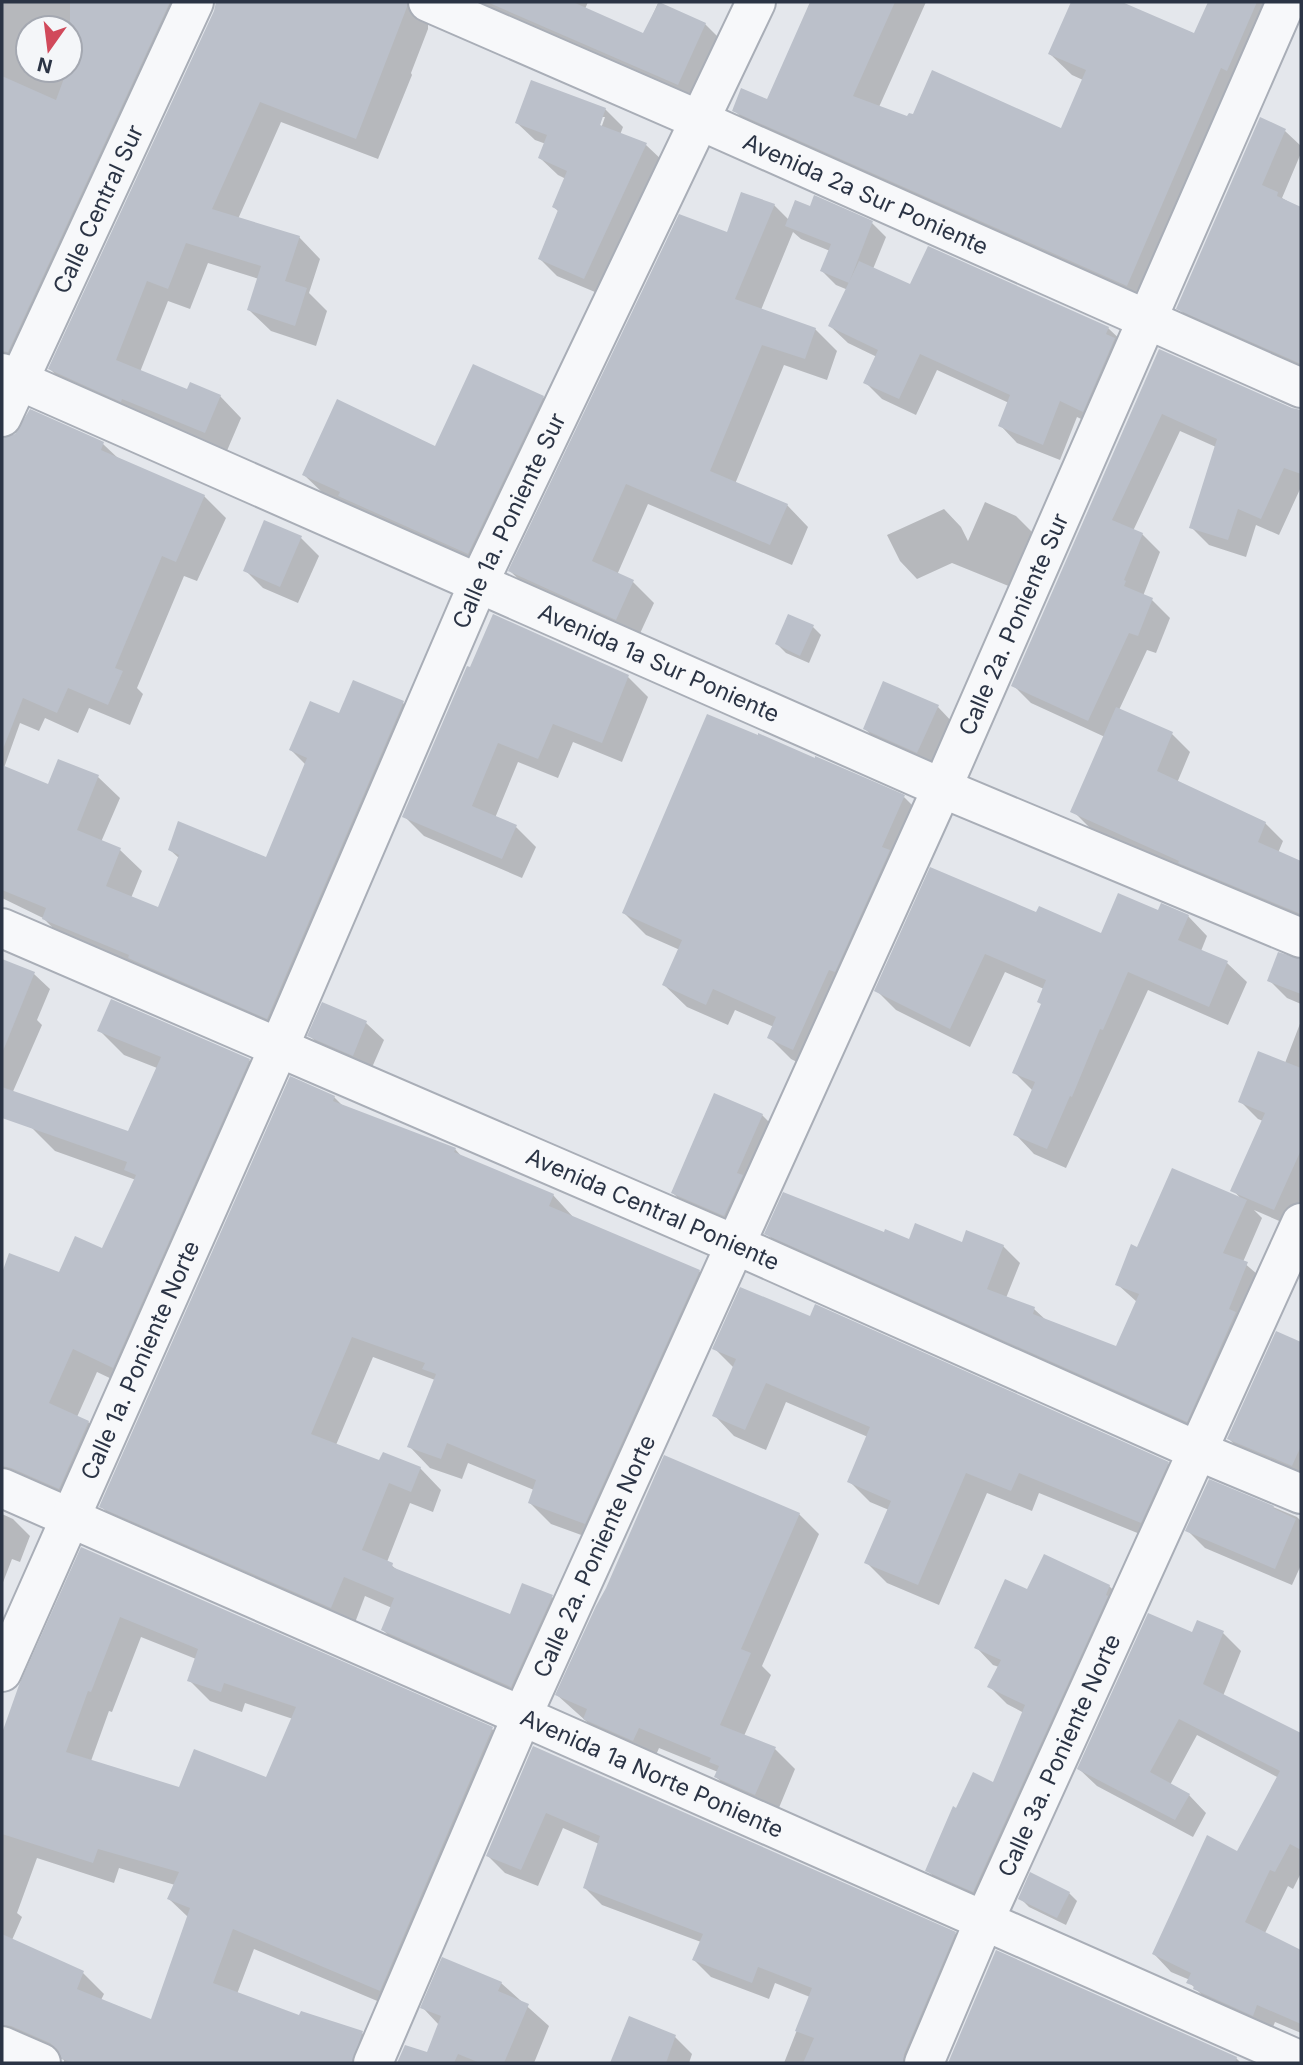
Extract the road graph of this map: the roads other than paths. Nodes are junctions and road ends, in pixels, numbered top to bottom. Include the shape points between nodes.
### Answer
1 (194, 2) edge
2 (428, 2) edge
3 (755, 2) edge
4 (1286, 2) edge
5 (699, 120) junction
6 (1147, 320) junction
7 (10, 377) edge
8 (1301, 388) edge
9 (2, 416) edge
10 (479, 582) junction
11 (942, 788) junction
12 (2, 929) edge
13 (1301, 938) edge
14 (279, 1047) junction
15 (1301, 1223) edge
16 (736, 1245) junction
17 (1198, 1451) junction
18 (2, 1488) edge
19 (1301, 1494) edge
20 (71, 1517) junction
21 (2, 1672) edge
22 (522, 1716) junction
23 (984, 1921) junction
24 (2, 2046) edge
25 (1301, 2061) edge
26 (41, 2063) edge
27 (373, 2063) edge
28 (924, 2063) edge

1 - 7 street, Calle Central Sur
2 - 5 street, Avenida 2a Sur Poniente
3 - 5 street, Calle 1a. Poniente Sur
4 - 6 street, Calle 2a. Poniente Sur
5 - 6 street, Avenida 2a Sur Poniente
5 - 10 street, Calle 1a. Poniente Sur
6 - 8 street, Avenida 2a Sur Poniente
6 - 11 street, Calle 2a. Poniente Sur
7 - 9 street, Calle Central Sur
7 - 10 street, Avenida 1a Sur Poniente
10 - 11 street, Avenida 1a Sur Poniente
10 - 14 street, Calle 1a. Poniente Sur
11 - 13 street, Avenida 1a Sur Poniente
11 - 16 street, Calle 2a. Poniente Sur
12 - 14 street, Avenida Central Poniente
14 - 16 street, Avenida Central Poniente
14 - 20 street, Calle 1a. Poniente Norte
15 - 17 street, Calle 3a. Poniente Norte
16 - 17 street, Avenida Central Poniente
16 - 22 street, Calle 2a. Poniente Norte
17 - 19 street, Avenida Central Poniente
17 - 23 street, Calle 3a. Poniente Norte
18 - 20 street, Avenida 1a Norte Poniente
20 - 21 street, Calle 1a. Poniente Norte
20 - 22 street, Avenida 1a Norte Poniente
22 - 23 street, Avenida 1a Norte Poniente
22 - 27 street, Calle 2a. Poniente Norte
23 - 25 street, Avenida 1a Norte Poniente
23 - 28 street, Calle 3a. Poniente Norte
24 - 26 street

